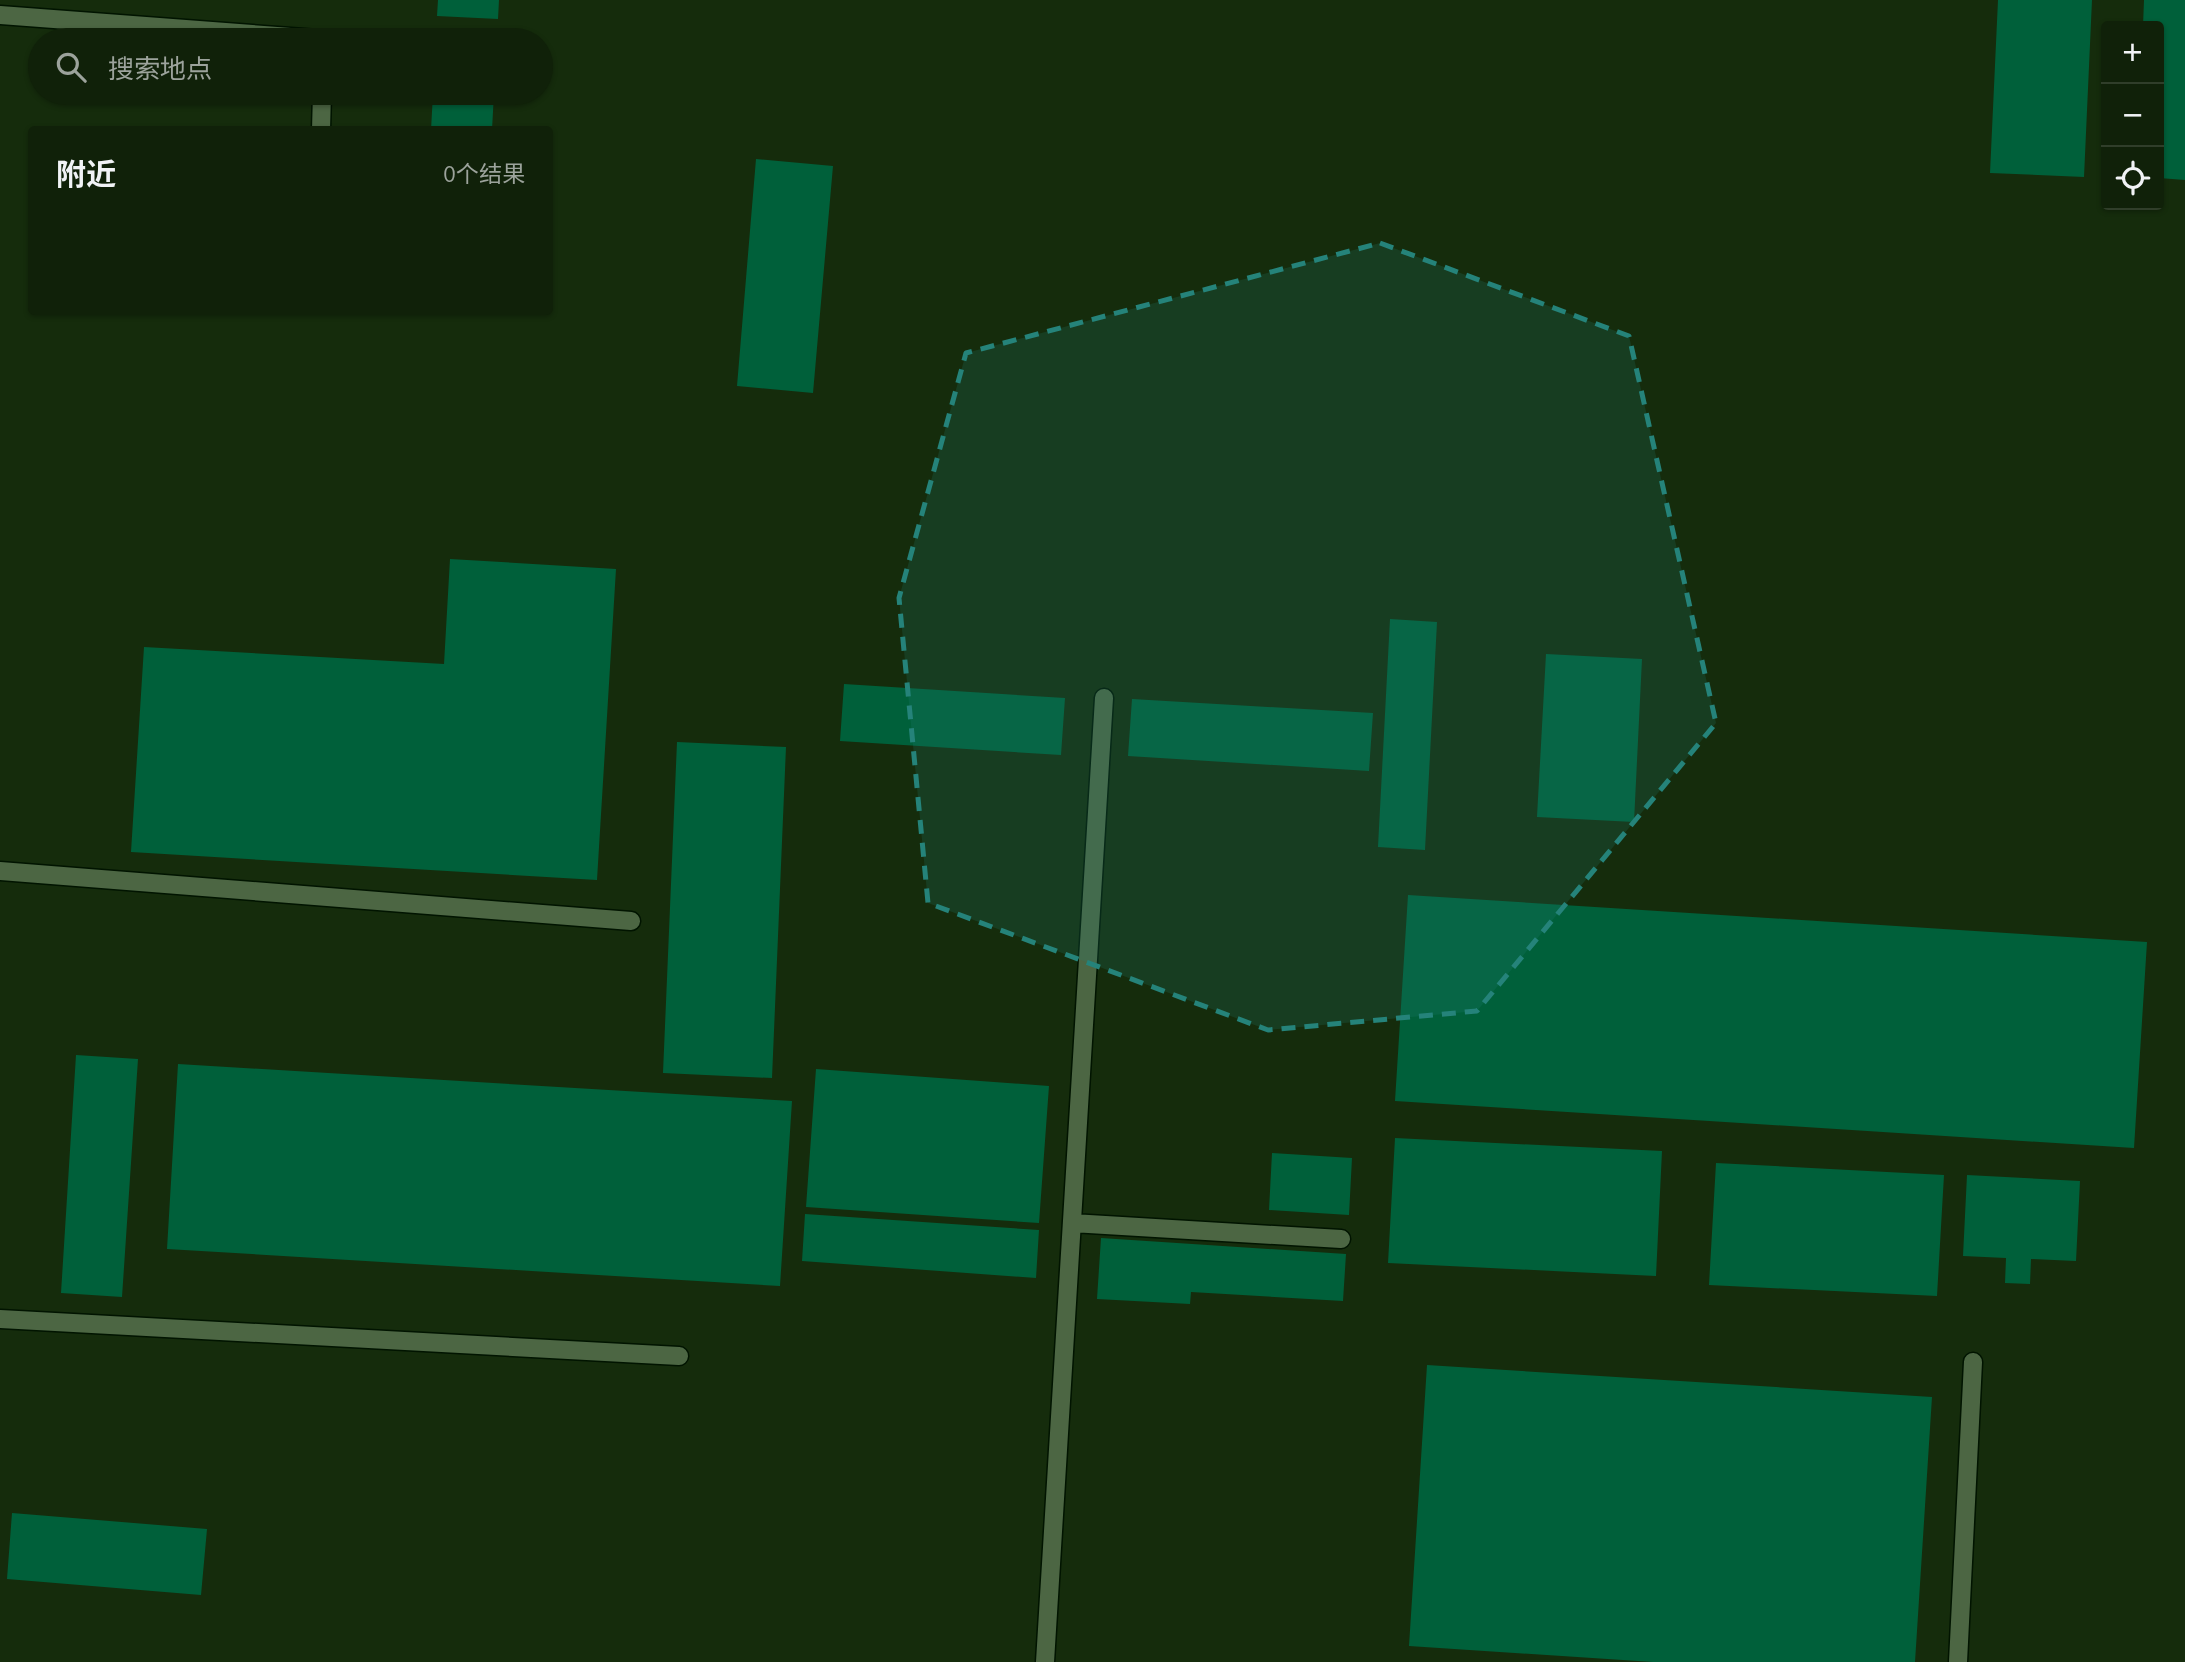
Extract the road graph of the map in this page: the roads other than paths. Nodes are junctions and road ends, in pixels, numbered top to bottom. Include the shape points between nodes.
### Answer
1 (0, 15) edge
2 (168, 28) edge
3 (322, 105) edge
4 (321, 126) edge
5 (1104, 698) dead end
6 (0, 871) edge
7 (631, 921) dead end
8 (1072, 1223) junction
9 (1341, 1239) dead end
10 (0, 1319) edge
11 (679, 1356) dead end
12 (1973, 1362) dead end
13 (1045, 1662) edge
14 (1958, 1662) edge

1 - 2 lane
3 - 4 lane
5 - 8 lane
6 - 7 lane
8 - 9 lane
8 - 13 lane
10 - 11 lane
12 - 14 lane

